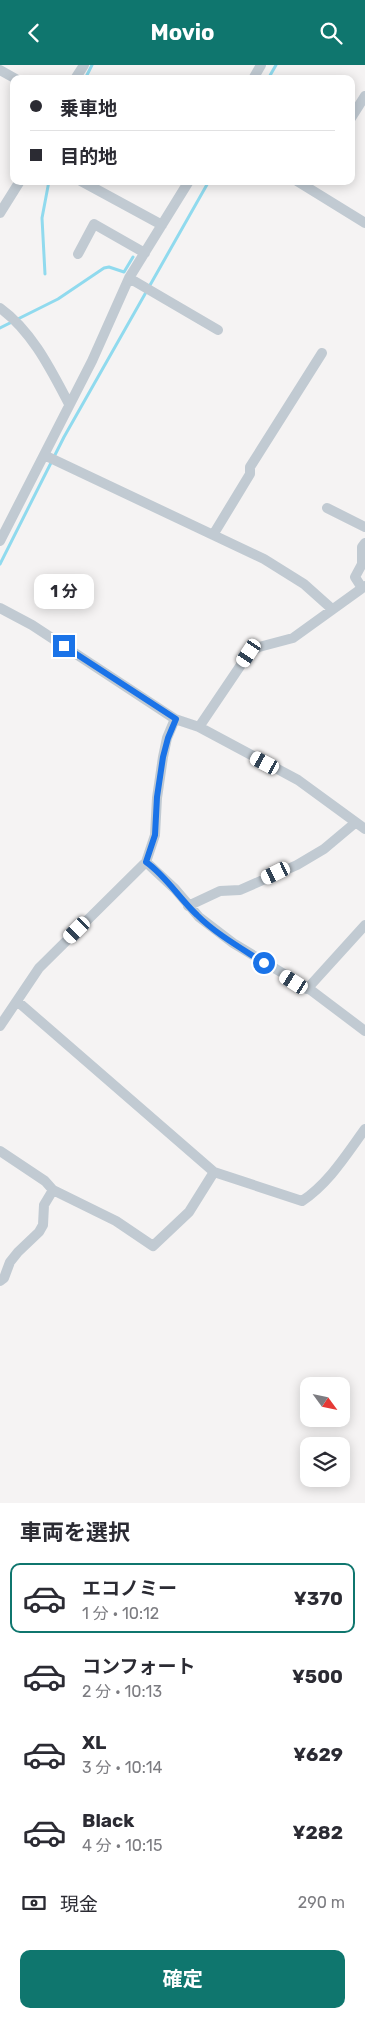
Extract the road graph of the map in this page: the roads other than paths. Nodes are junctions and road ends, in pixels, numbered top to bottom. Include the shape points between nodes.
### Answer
1 (365, 96) edge
2 (355, 112) edge
3 (18, 185) edge
4 (88, 185) edge
5 (187, 185) edge
6 (310, 185) edge
7 (0, 213) edge
8 (365, 223) edge
9 (162, 225) junction
10 (145, 253) junction
11 (78, 254) dead end
12 (129, 278) junction
13 (0, 308) edge
14 (218, 330) dead end
15 (322, 353) dead end
16 (69, 404) junction
17 (44, 455) junction
18 (327, 508) dead end
19 (365, 527) edge
20 (213, 535) junction
21 (0, 541) edge
22 (365, 543) edge
23 (363, 587) edge
24 (0, 608) edge
25 (332, 609) junction
26 (176, 719) junction
27 (199, 727) junction
28 (355, 823) junction
29 (365, 829) edge
30 (146, 862) junction
31 (188, 906) junction
32 (365, 925) edge
33 (307, 989) junction
34 (17, 1001) junction
35 (4, 1011) edge
36 (0, 1026) edge
37 (365, 1031) edge
38 (365, 1129) edge
39 (0, 1151) edge
40 (214, 1172) junction
41 (53, 1190) junction
42 (0, 1281) edge

1 - 2 street
3 - 7 street
4 - 9 street
5 - 9 street
6 - 8 street
9 - 10 street
10 - 11 street via 94,225
10 - 12 street
12 - 14 street
12 - 16 street
13 - 16 street via 13,317 45,359
15 - 20 street via 250,467 250,475
16 - 17 street
17 - 20 street
17 - 21 street
18 - 19 street
20 - 25 street via 264,559 304,584
22 - 23 street via 362,564 355,577
23 - 25 street
24 - 26 street via 32,625
25 - 27 street via 293,638 249,653
26 - 27 street
26 - 30 street via 163,757 155,835
27 - 28 street via 298,780
28 - 29 street
28 - 31 street via 324,849 297,865 240,890 220,891
30 - 31 street
30 - 34 street via 39,968
31 - 33 street via 233,943
32 - 33 street
33 - 37 street
34 - 35 street
34 - 40 street
35 - 36 street
38 - 40 street via 327,1180 302,1201
39 - 41 street via 45,1181
40 - 41 street via 189,1212 154,1246 116,1221
41 - 42 street via 44,1205 43,1225 39,1232 18,1252

